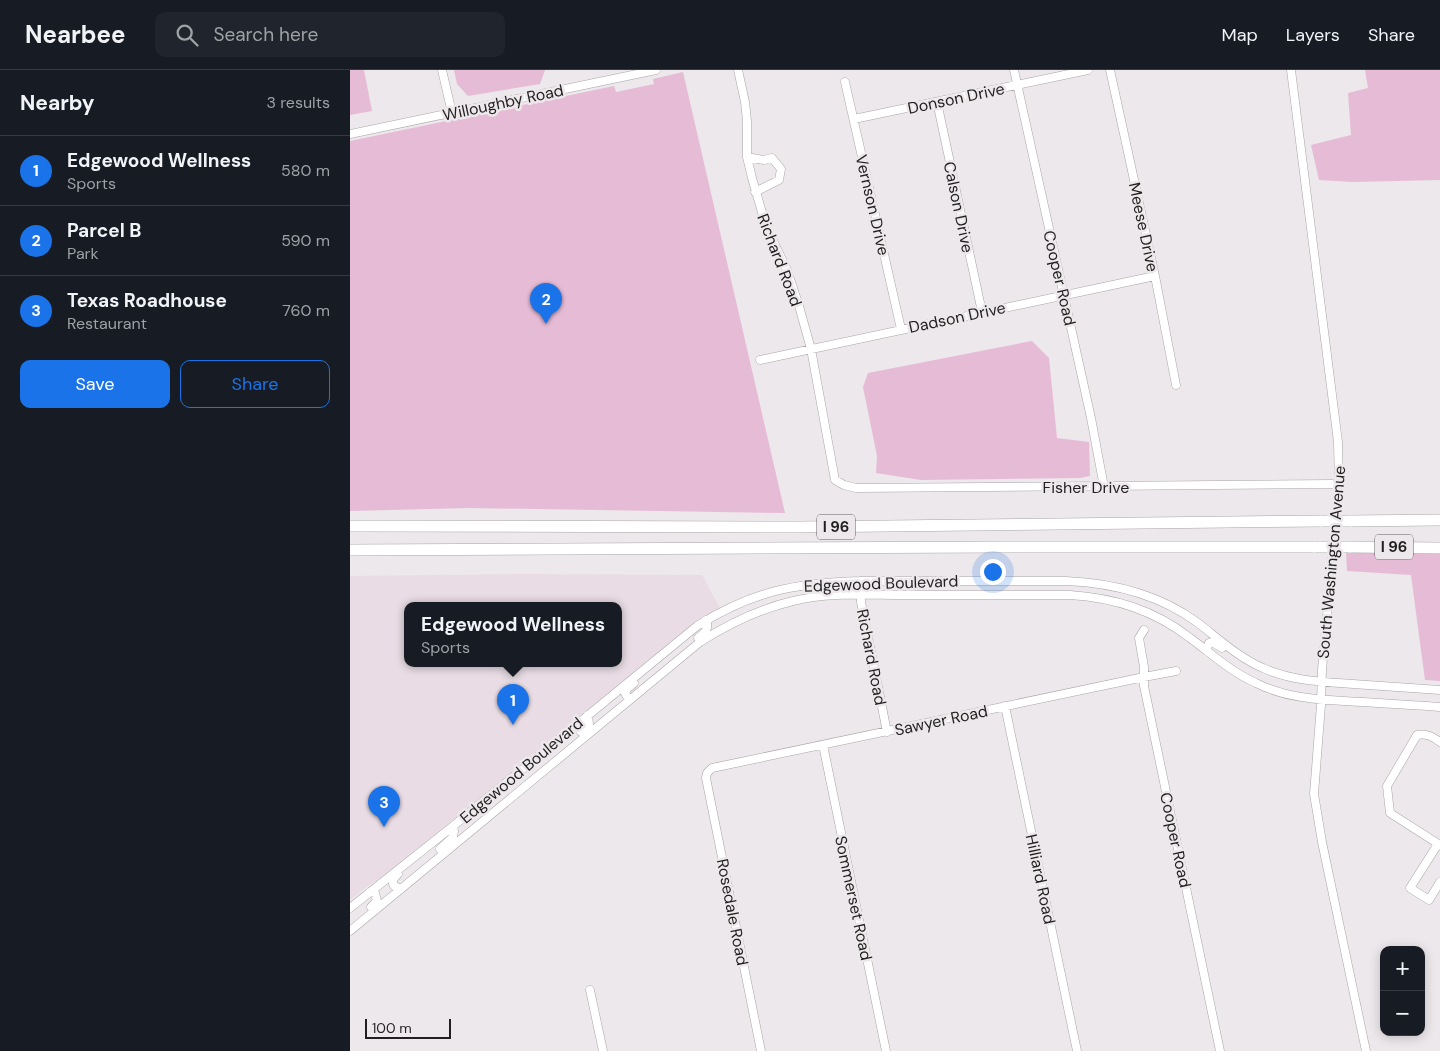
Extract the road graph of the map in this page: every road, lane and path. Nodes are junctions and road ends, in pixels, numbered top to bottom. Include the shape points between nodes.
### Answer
1 (442, 70) edge
2 (656, 70) edge
3 (738, 70) edge
4 (1014, 70) edge
5 (1088, 70) edge
6 (1110, 70) edge
7 (1291, 70) edge
8 (845, 82) dead end
9 (1017, 84) junction
10 (937, 102) junction
11 (452, 113) junction
12 (854, 119) junction
13 (350, 134) edge
14 (747, 156) junction
15 (755, 192) junction
16 (1155, 276) junction
17 (1064, 295) junction
18 (982, 312) junction
19 (901, 329) junction
20 (811, 349) junction
21 (760, 360) dead end
22 (1176, 385) dead end
23 (836, 480) joint
24 (1339, 486) junction
25 (1104, 487) junction
26 (1440, 520) edge
27 (350, 526) edge
28 (1440, 548) edge
29 (350, 550) edge
30 (860, 581) junction
31 (861, 595) junction
32 (706, 620) junction
33 (1144, 630) dead end
34 (1208, 652) junction
35 (658, 657) junction
36 (1250, 662) junction
37 (670, 665) junction
38 (1176, 672) dead end
39 (1144, 677) junction
40 (1322, 682) junction
41 (1440, 690) edge
42 (629, 700) junction
43 (1321, 700) junction
44 (1440, 701) edge
45 (1393, 704) junction
46 (1005, 706) junction
47 (1440, 707) edge
48 (588, 715) junction
49 (887, 732) junction
50 (1440, 742) edge
51 (823, 745) junction
52 (553, 762) junction
53 (707, 773) joint
54 (452, 827) junction
55 (1439, 845) edge
56 (422, 850) junction
57 (427, 866) junction
58 (1440, 882) edge
59 (401, 889) junction
60 (370, 892) junction
61 (350, 908) edge
62 (350, 924) edge
63 (350, 930) edge
64 (590, 990) dead end
65 (603, 1051) edge
66 (762, 1051) edge
67 (886, 1051) edge
68 (1077, 1051) edge
69 (1220, 1051) edge
70 (1366, 1051) edge

1 - 11 street
2 - 11 street, Willoughby Road
3 - 14 street, Richard Road via 747,121
4 - 9 street, Cooper Road
5 - 9 street, Donson Drive
6 - 16 street, Meese Drive
7 - 24 street, South Washington Avenue via 1338,442
8 - 12 street, Vernson Drive
9 - 10 street, Donson Drive
9 - 17 street, Cooper Road
10 - 12 street, Donson Drive
10 - 18 street, Calson Drive
11 - 13 street, Willoughby Road
12 - 19 street, Vernson Drive
14 - 15 street, Richard Road
14 - 15 street via 764,160 772,158 781,169 779,180
15 - 20 street, Richard Road via 766,226 787,270
16 - 17 street, Dadson Drive
16 - 22 street, Meese Drive
17 - 18 street, Dadson Drive
17 - 25 street, Cooper Road
18 - 19 street, Dadson Drive
19 - 20 street, Dadson Drive
20 - 21 street, Dadson Drive
20 - 23 street, Richard Road
23 - 25 street, Fisher Drive via 856,488
24 - 25 street, Fisher Drive
24 - 40 street, South Washington Avenue
26 - 27 highway, I 96, bridge via 801,528
28 - 29 highway, I 96, bridge
30 - 31 street, Richard Road
30 - 32 street, Edgewood Boulevard via 809,584 772,591 731,606
30 - 36 street, Edgewood Boulevard via 1066,581 1117,586 1180,611
31 - 34 street via 1093,596 1136,607 1155,616
31 - 37 street via 795,600 752,613 700,642
31 - 49 street, Richard Road
32 - 35 street, Edgewood Boulevard
32 - 37 street via 708,625 704,634 675,655
33 - 39 street, Cooper Road via 1139,638
34 - 36 street via 1212,642 1240,661
34 - 43 street via 1257,684
35 - 42 street via 656,664 627,689 625,693
35 - 48 street, Edgewood Boulevard
36 - 40 street, Edgewood Boulevard via 1282,676
37 - 42 street
38 - 39 street, Sawyer Road
39 - 46 street, Sawyer Road
39 - 69 street, Cooper Road
40 - 41 street, Edgewood Boulevard
40 - 43 street, South Washington Avenue
42 - 52 street
43 - 45 street
43 - 70 street, South Washington Avenue via 1314,776 1316,808
44 - 45 street via 1404,700
45 - 47 street
46 - 49 street, Sawyer Road
46 - 68 street, Hilliard Road
48 - 52 street via 587,728 556,753
48 - 54 street, Edgewood Boulevard
49 - 51 street, Sawyer Road
50 - 55 street via 1431,736 1417,735 1387,786 1390,812
51 - 53 street, Sawyer Road via 712,768
51 - 67 street, Sommerset Road
52 - 57 street
53 - 66 street, Rosedale Road
54 - 56 street, Edgewood Boulevard
54 - 57 street via 453,837 431,857
55 - 58 street via 1410,888 1428,900
56 - 59 street via 416,860 393,880 394,886
56 - 60 street, Edgewood Boulevard
57 - 59 street
59 - 63 street
60 - 61 street, Edgewood Boulevard
60 - 62 street via 378,901
64 - 65 street

